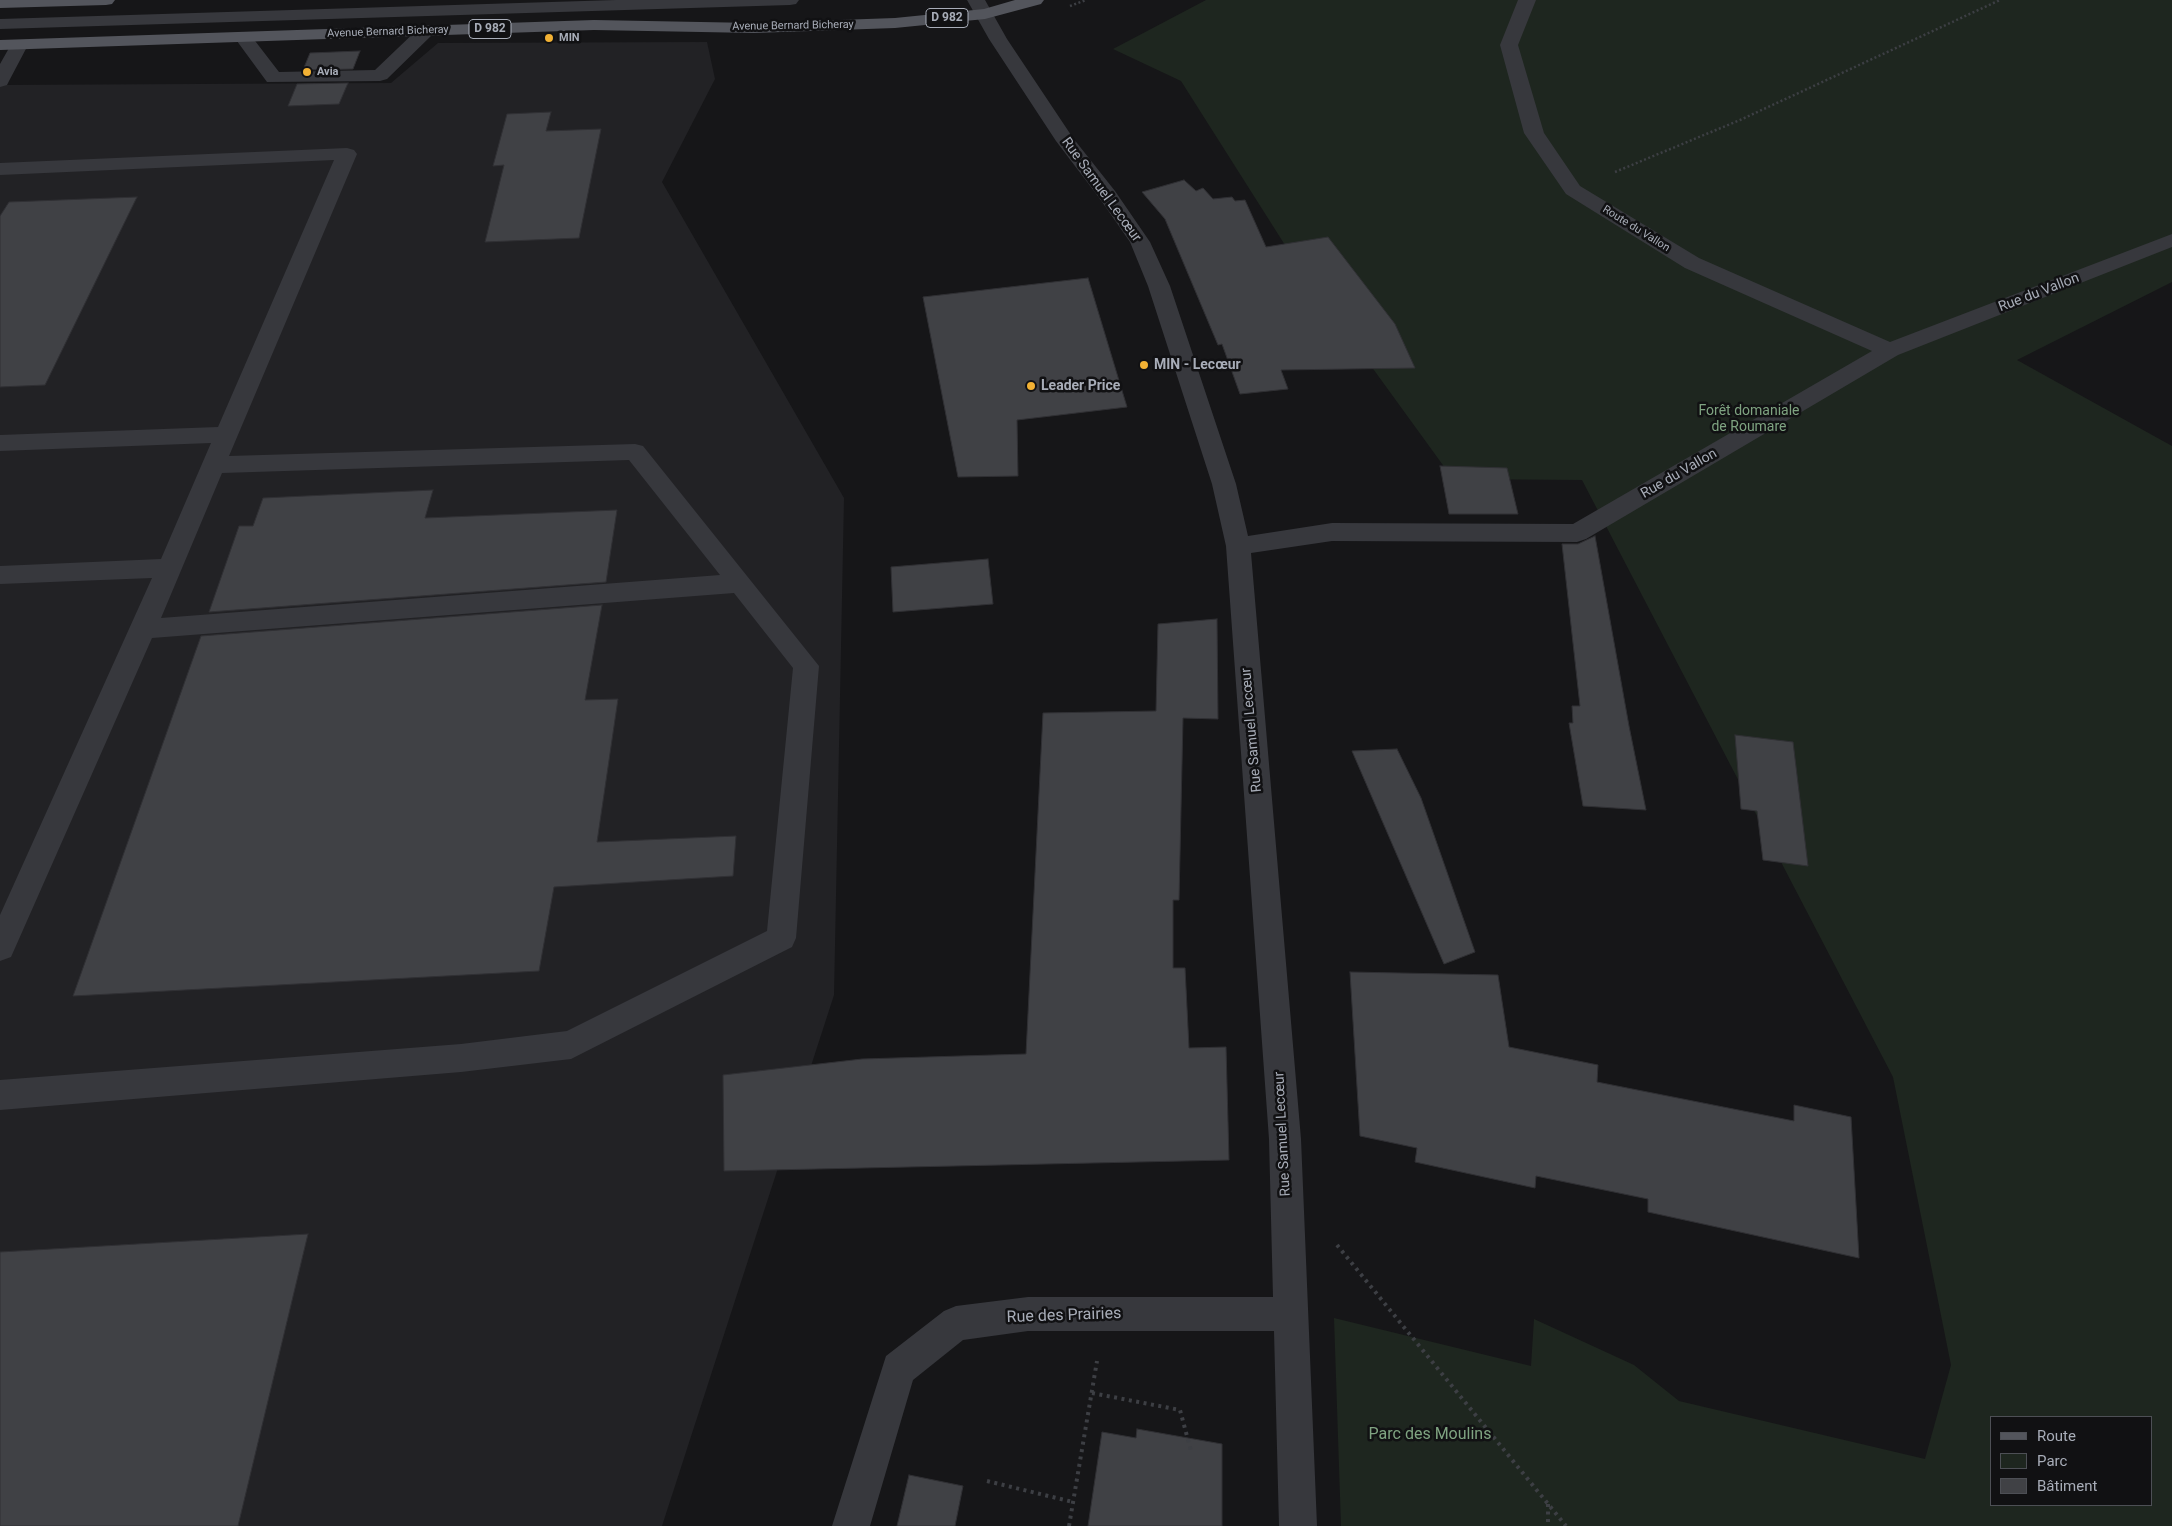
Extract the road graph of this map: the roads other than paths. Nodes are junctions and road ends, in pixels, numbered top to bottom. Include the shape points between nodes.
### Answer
1 (106, 0) edge
2 (790, 0) edge
3 (1035, 0) edge
4 (1527, 0) edge
5 (45, 1) edge
6 (0, 3) edge
7 (981, 7) edge
8 (0, 24) edge
9 (31, 24) junction
10 (426, 31) junction
11 (243, 37) junction
12 (0, 45) edge
13 (19, 45) junction
14 (1, 77) edge
15 (0, 169) edge
16 (2172, 240) edge
17 (1890, 350) junction
18 (226, 435) junction
19 (0, 443) edge
20 (213, 466) junction
21 (1238, 546) junction
22 (169, 568) junction
23 (0, 575) edge
24 (740, 584) junction
25 (143, 629) junction
26 (0, 948) edge
27 (0, 1095) edge
28 (1290, 1314) junction
29 (851, 1526) edge
30 (1298, 1526) edge

1 - 5 main road
2 - 9 street
3 - 7 main road, D 982
4 - 17 street, Route du Vallon via 1510,45 1534,133 1573,190 1692,264
5 - 6 main road
5 - 9 main road
7 - 10 main road, Avenue Bernard Bicheray / D 982 via 902,23 754,28 603,25
7 - 21 street, Rue Samuel Lecœur via 998,39 1066,142 1140,242 1159,286 1224,484
8 - 9 street
9 - 13 main road
10 - 11 main road, Avenue Bernard Bicheray / D 982
10 - 11 street via 380,75 274,78
11 - 13 main road, Avenue Bernard Bicheray / D 982
12 - 13 main road, Avenue Bernard Bicheray / D 982
13 - 14 street
15 - 18 street via 347,154
16 - 17 street, Rue du Vallon
17 - 21 street, Rue du Vallon via 1577,533 1332,532
18 - 19 street
18 - 20 street
20 - 22 street
20 - 24 street via 635,452
21 - 28 street, Rue Samuel Lecœur via 1284,1139
22 - 23 street
22 - 25 street
24 - 25 street
24 - 27 street via 806,666 781,938 571,1044 461,1058
25 - 26 street
28 - 29 street, Rue des Prairies via 1028,1314 956,1323 899,1369
28 - 30 street, Rue Samuel Lecœur

